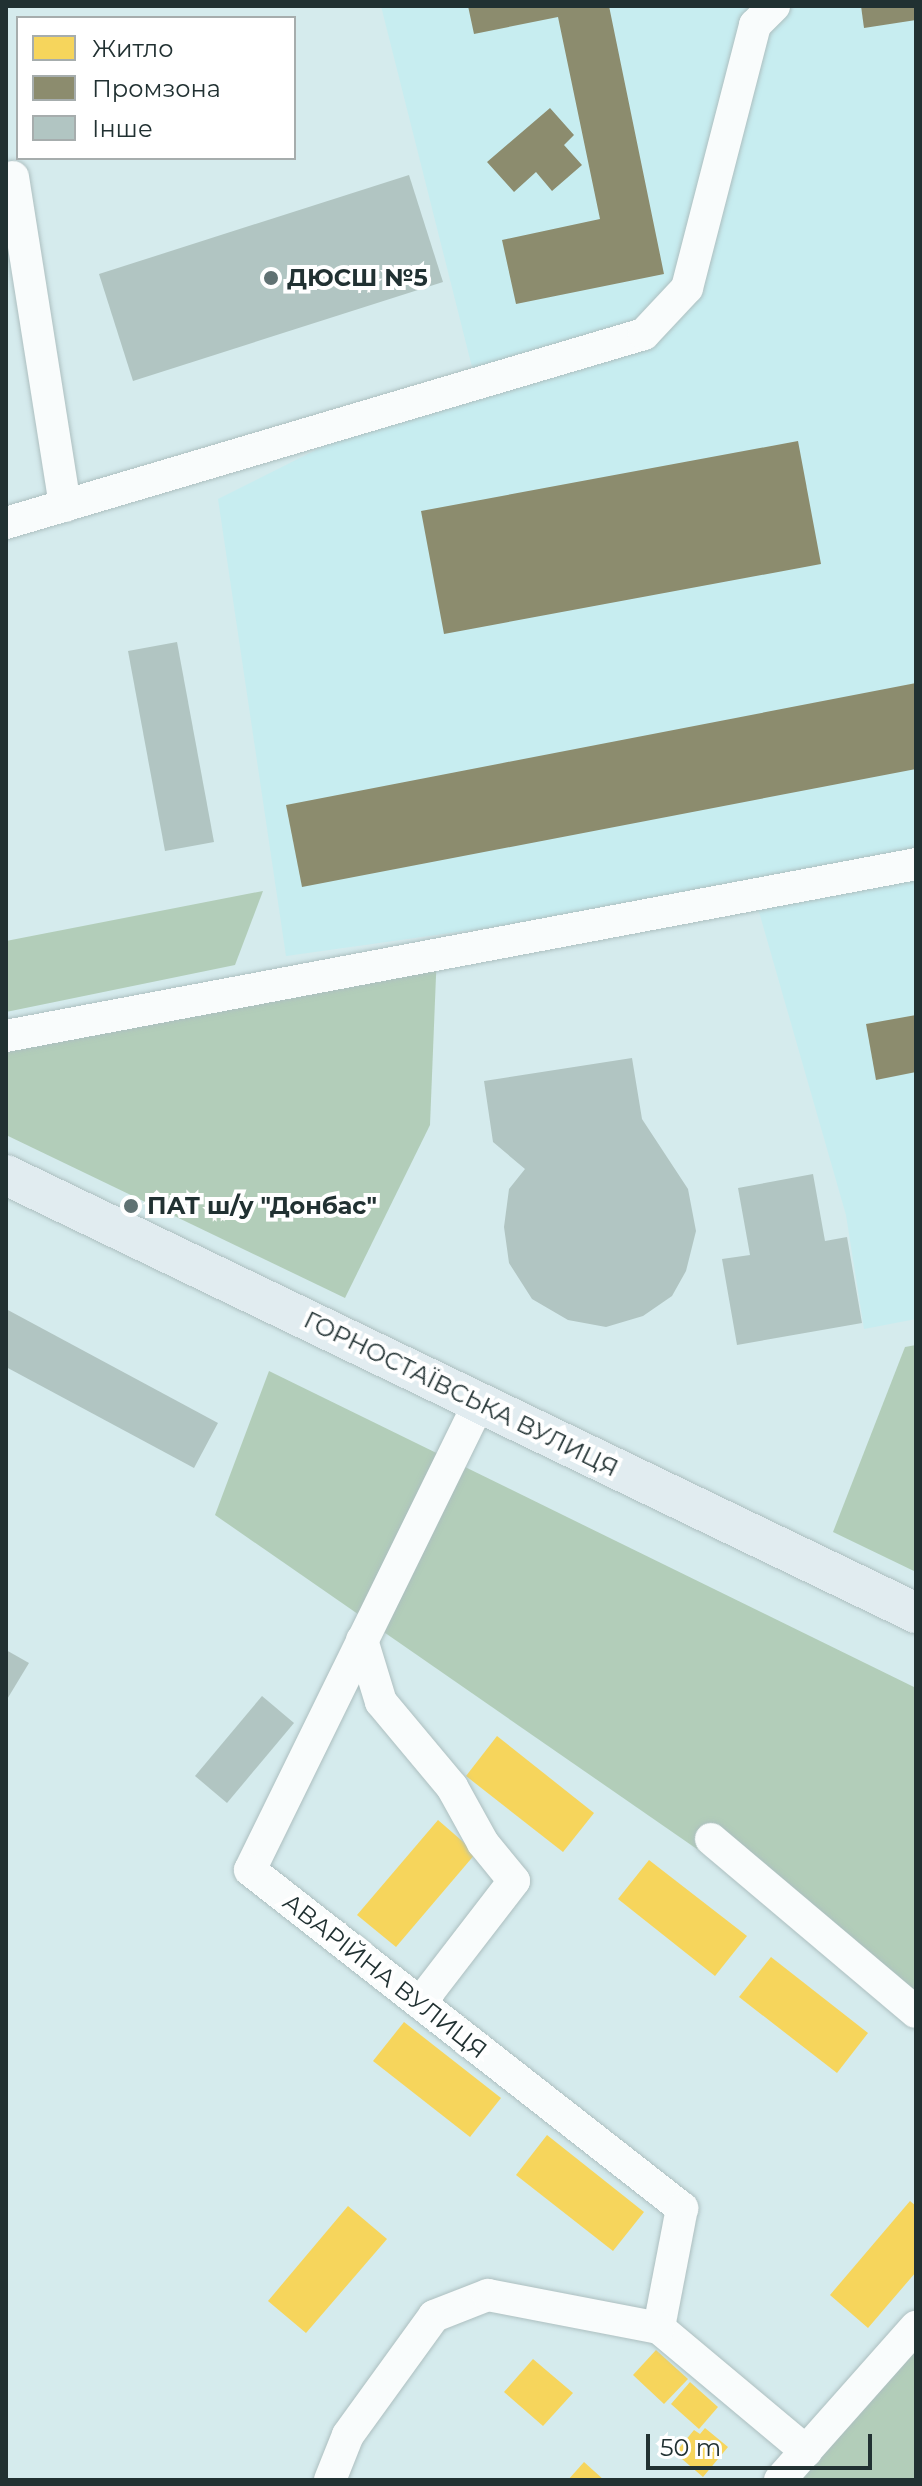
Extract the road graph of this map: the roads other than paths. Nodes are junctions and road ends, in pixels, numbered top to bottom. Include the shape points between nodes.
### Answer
1 (774, 6) edge
2 (13, 177) dead end
3 (65, 506) junction
4 (6, 523) edge
5 (916, 864) edge
6 (6, 1036) edge
7 (6, 1175) edge
8 (479, 1403) junction
9 (916, 1613) edge
10 (362, 1640) junction
11 (711, 1839) dead end
12 (420, 2003) junction
13 (916, 2012) edge
14 (916, 2327) edge
15 (659, 2328) junction
16 (806, 2451) junction
17 (330, 2480) edge
18 (780, 2480) edge

1 - 3 street via 755,25 687,288 644,334
2 - 3 street
3 - 4 street
5 - 6 street
7 - 8 main road, ГОРНОСТАЇВСЬКА ВУЛИЦЯ
8 - 9 main road, ГОРНОСТАЇВСЬКА ВУЛИЦЯ
8 - 10 street, АВАРІЙНА ВУЛИЦЯ
10 - 12 street via 381,1702 452,1787 483,1843 514,1881
10 - 12 street, АВАРІЙНА ВУЛИЦЯ via 250,1870
11 - 13 street
12 - 15 street, АВАРІЙНА ВУЛИЦЯ via 682,2208
14 - 16 street
15 - 16 street
15 - 17 street via 488,2295 434,2316 348,2435
16 - 18 street

